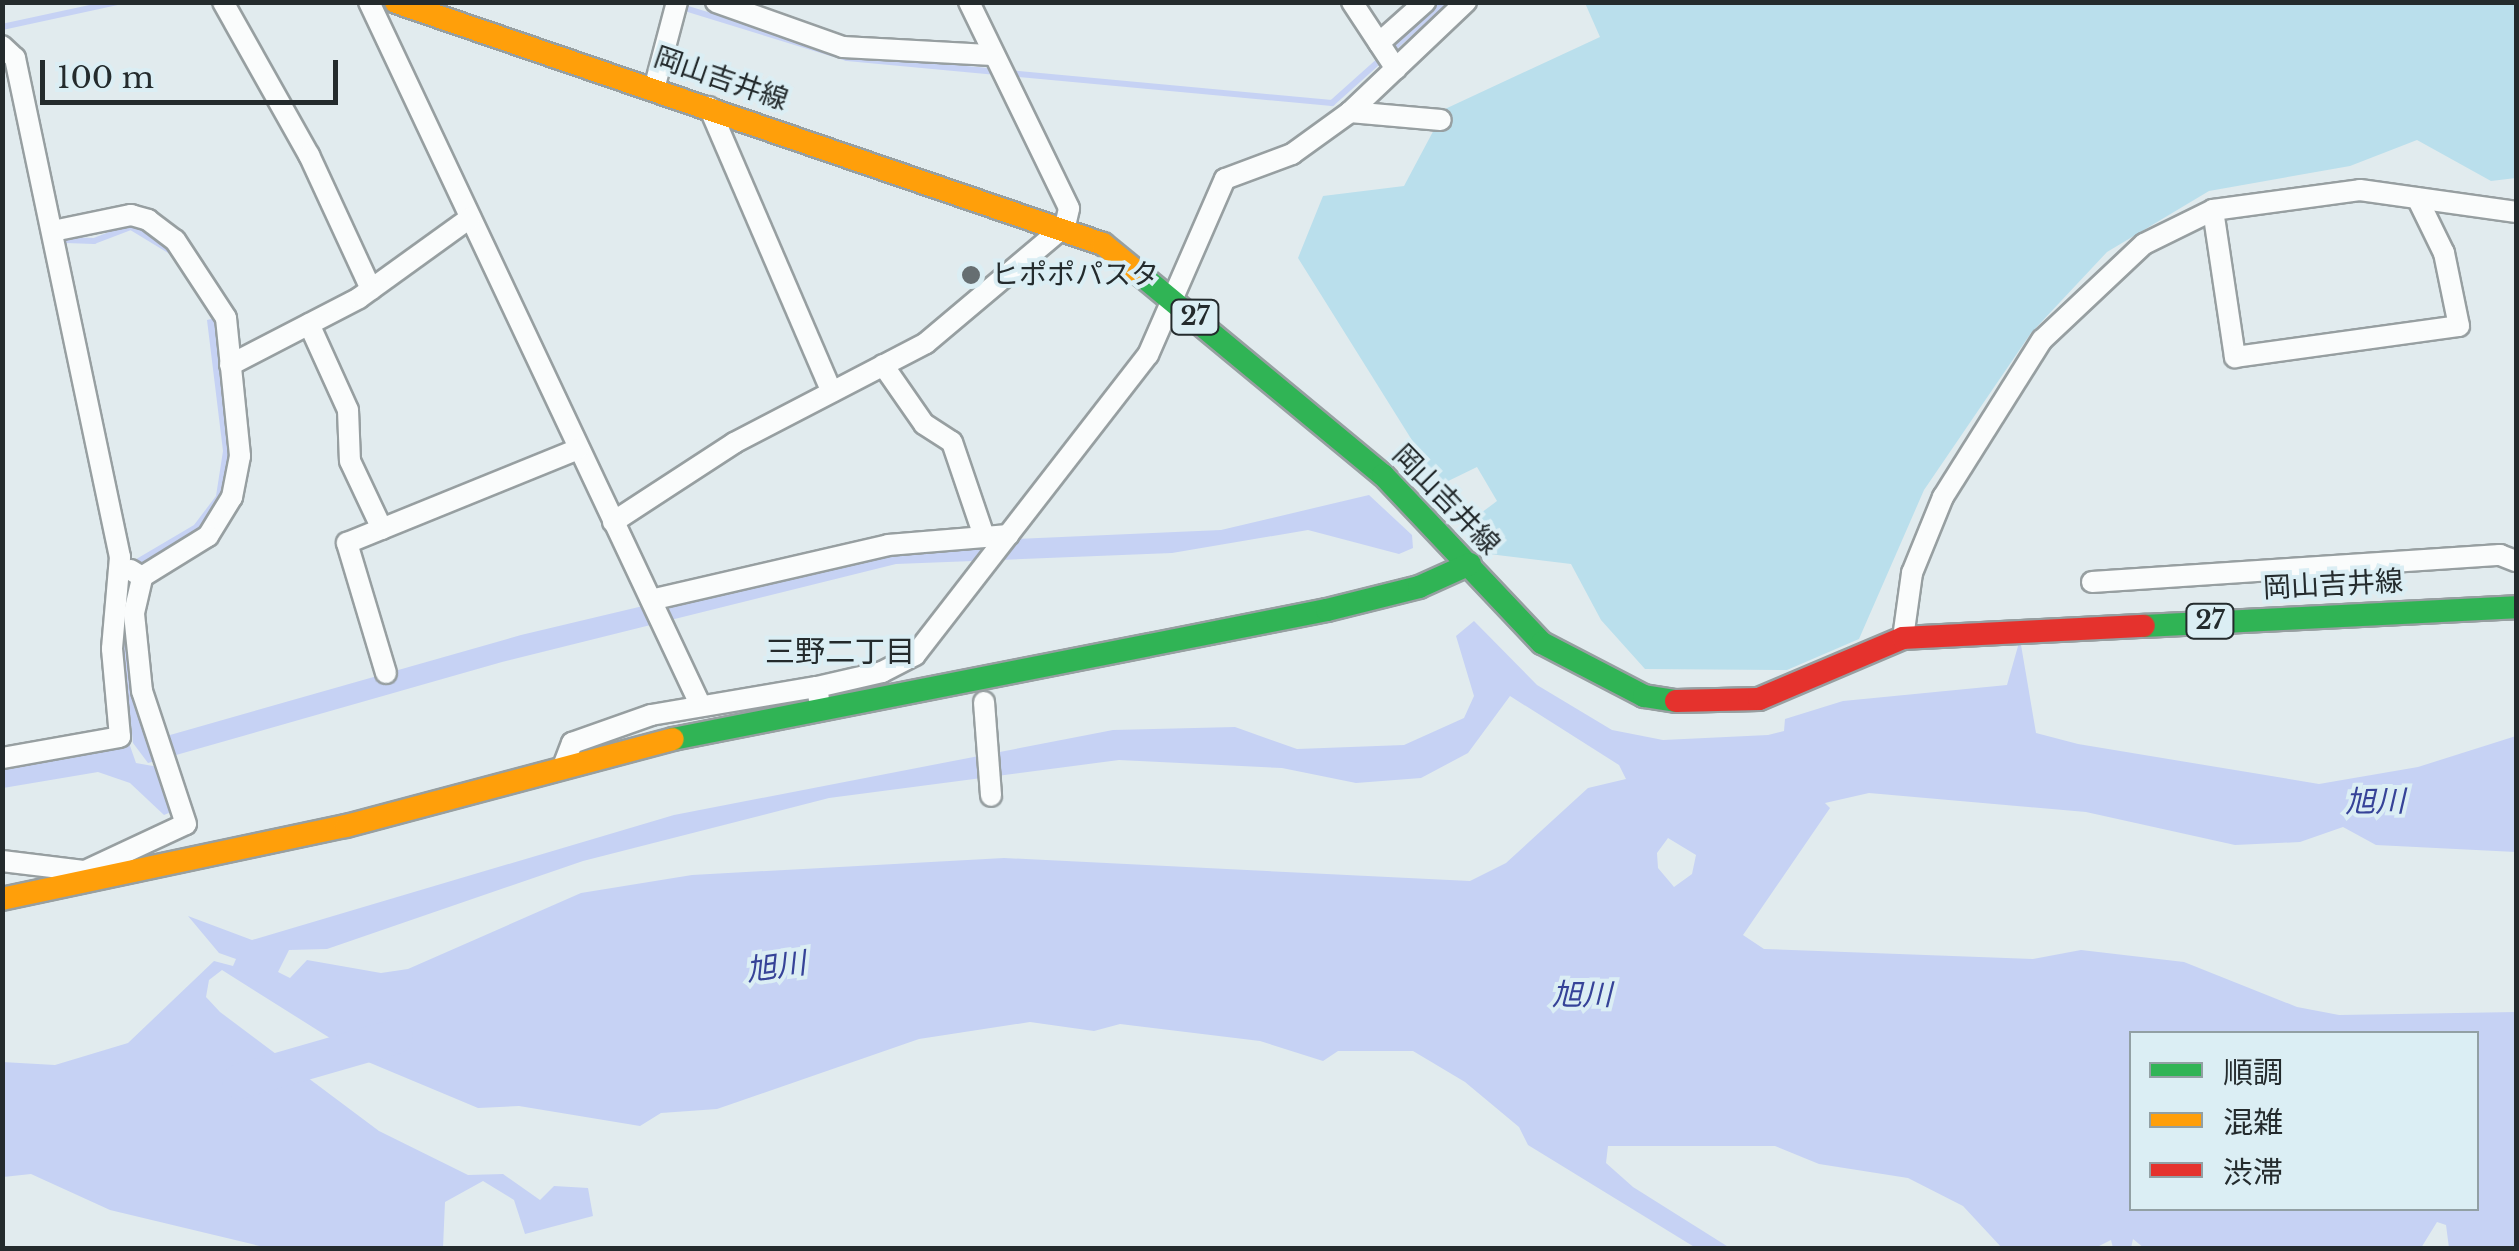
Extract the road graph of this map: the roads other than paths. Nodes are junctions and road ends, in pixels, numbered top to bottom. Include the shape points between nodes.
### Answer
1 (223, 2) edge
2 (369, 2) edge
3 (396, 2) edge
4 (716, 2) edge
5 (969, 2) edge
6 (1352, 2) edge
7 (1425, 2) edge
8 (1466, 2) edge
9 (675, 11) edge
10 (2, 46) edge
11 (1388, 56) junction
12 (999, 66) junction
13 (654, 89) junction
14 (709, 107) junction
15 (1350, 112) junction
16 (1440, 120) dead end
17 (2417, 198) junction
18 (2213, 210) junction
19 (2516, 212) edge
20 (470, 218) junction
21 (1065, 226) junction
22 (53, 231) junction
23 (371, 289) junction
24 (1173, 298) junction
25 (309, 324) junction
26 (230, 365) junction
27 (883, 366) junction
28 (832, 392) junction
29 (578, 448) junction
30 (613, 522) junction
31 (382, 529) junction
32 (984, 536) junction
33 (1008, 536) junction
34 (2511, 557) edge
35 (119, 561) junction
36 (1470, 564) junction
37 (142, 577) junction
38 (2092, 582) dead end
39 (656, 600) junction
40 (2516, 607) edge
41 (1903, 638) junction
42 (386, 673) dead end
43 (975, 678) junction
44 (818, 696) junction
45 (700, 704) junction
46 (2, 758) edge
47 (562, 769) junction
48 (991, 796) dead end
49 (2, 861) edge
50 (84, 876) junction
51 (2, 899) edge

1 - 23 street via 309,155
2 - 20 street
3 - 13 main road, 岡山吉井線 / 27
4 - 12 street via 843,47
5 - 12 street
6 - 11 street
7 - 11 street
8 - 11 street
9 - 13 street
10 - 22 street via 15,58
11 - 15 street
12 - 21 street via 1069,208
13 - 14 main road, 岡山吉井線 / 27
14 - 21 main road, 岡山吉井線 / 27
14 - 28 street
15 - 16 street
15 - 24 street via 1292,154 1225,179
17 - 18 street via 2360,190
17 - 18 street via 2444,254 2459,326 2235,357
17 - 19 street
18 - 41 street via 2144,244 2042,340 1943,497 1912,573
20 - 23 street
20 - 29 street
21 - 24 main road, 岡山吉井線 / 27 via 1118,253
21 - 27 street via 926,343
22 - 26 street via 130,215 175,240 226,318
22 - 35 street
23 - 25 street
24 - 33 street via 1148,355
24 - 36 main road, 岡山吉井線 / 27 via 1383,475
25 - 26 street
25 - 31 street via 348,410 350,461
26 - 37 street via 240,456 232,498 208,536
27 - 28 street
27 - 32 street via 924,424 952,442
28 - 30 street via 734,443
29 - 30 street
29 - 31 street
30 - 39 street
31 - 42 street via 347,543
32 - 33 street
32 - 39 street via 870,548
33 - 44 street via 915,655
34 - 38 street
35 - 37 street
35 - 46 street via 112,649 120,736
36 - 41 main road, 岡山吉井線 / 27 via 1542,643 1644,696 1701,704 1759,699
36 - 43 main road via 1419,587 1308,615
37 - 50 street via 134,613 142,691 186,824
39 - 45 street
40 - 41 main road, 岡山吉井線 / 27
43 - 44 main road
43 - 48 street
44 - 45 street
44 - 47 main road
45 - 47 street via 572,743
47 - 50 main road
49 - 50 street
50 - 51 main road

